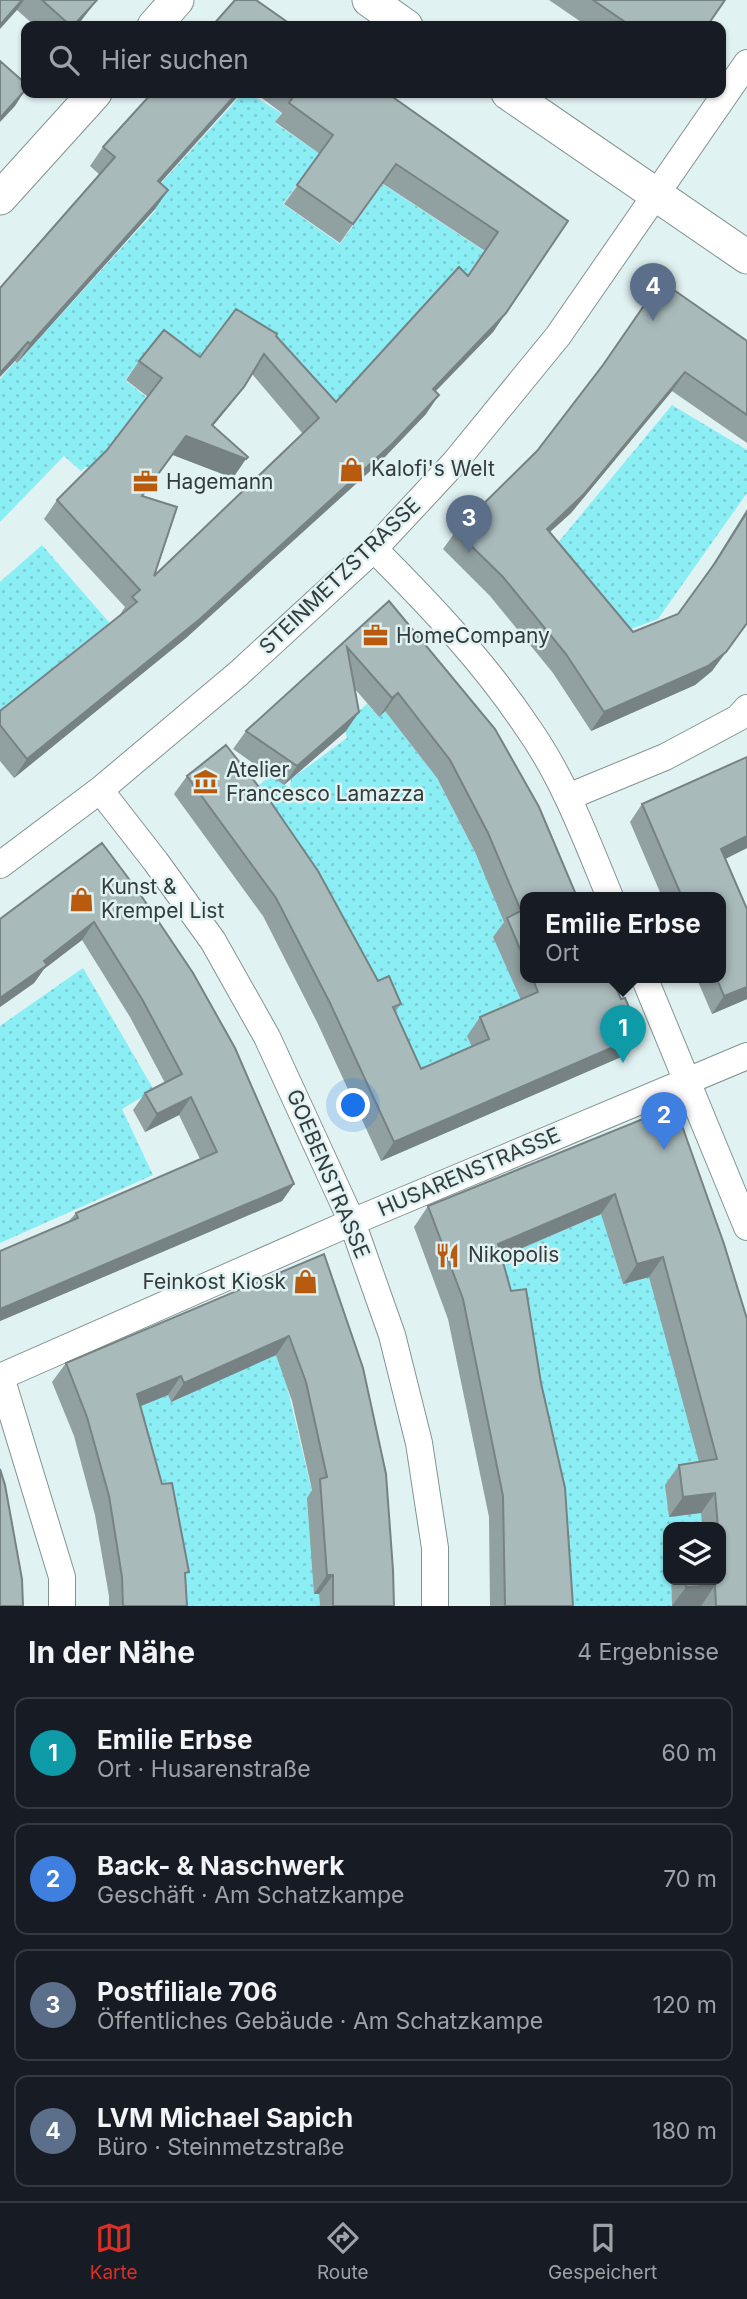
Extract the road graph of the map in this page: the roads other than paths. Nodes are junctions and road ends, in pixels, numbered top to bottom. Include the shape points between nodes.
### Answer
1 (177, 0) edge
2 (369, 0) edge
3 (158, 21) edge
4 (399, 21) edge
5 (747, 63) edge
6 (726, 93) edge
7 (90, 98) edge
8 (515, 98) edge
9 (722, 98) edge
10 (655, 194) junction
11 (0, 198) edge
12 (747, 257) edge
13 (374, 549) junction
14 (747, 708) edge
15 (100, 790) junction
16 (568, 797) junction
17 (0, 865) edge
18 (608, 892) edge
19 (647, 983) edge
20 (747, 1056) edge
21 (687, 1079) junction
22 (352, 1222) junction
23 (747, 1227) edge
24 (0, 1377) edge
25 (62, 1606) edge
26 (435, 1606) edge

1 - 3 street
2 - 4 street
5 - 6 street, STEINMETZSTRASSE
7 - 11 street
8 - 10 street
9 - 10 street, STEINMETZSTRASSE
10 - 12 street
10 - 13 street, STEINMETZSTRASSE via 558,336 455,463
13 - 15 street, STEINMETZSTRASSE
13 - 16 street via 478,658 530,729
14 - 16 street via 738,718 665,758
15 - 17 street, STEINMETZSTRASSE
15 - 22 street, GOEBENSTRASSE via 213,941 267,1037
16 - 18 street
19 - 21 street
20 - 21 street, HUSARENSTRASSE
21 - 22 street, HUSARENSTRASSE
21 - 23 street
22 - 24 street, HUSARENSTRASSE
22 - 26 street, GOEBENSTRASSE via 392,1335 419,1443 435,1548
24 - 25 street via 62,1577

